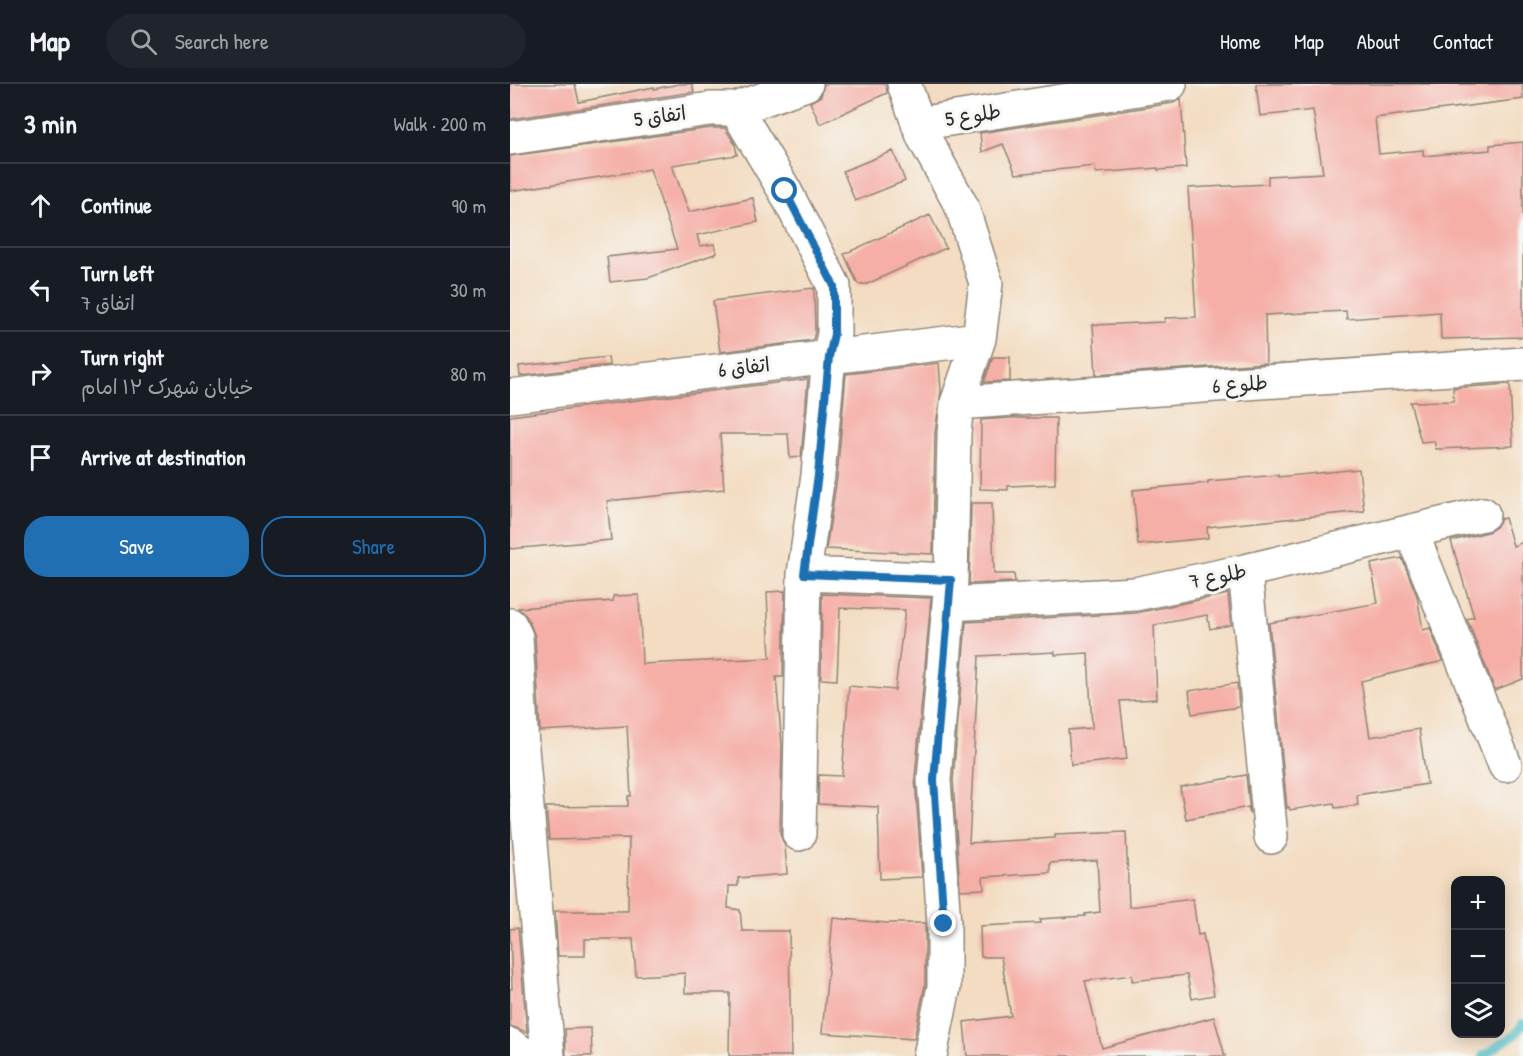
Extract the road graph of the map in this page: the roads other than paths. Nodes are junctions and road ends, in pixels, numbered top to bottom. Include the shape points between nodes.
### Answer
1 (806, 84) edge
2 (904, 84) edge
3 (1170, 84) edge
4 (715, 101) edge
5 (918, 123) junction
6 (510, 138) edge
7 (979, 339) junction
8 (829, 357) junction
9 (1523, 364) edge
10 (510, 396) edge
11 (957, 403) junction
12 (1483, 514) dead end
13 (1412, 531) junction
14 (1245, 571) junction
15 (804, 574) junction
16 (950, 592) junction
17 (510, 625) edge
18 (1505, 765) dead end
19 (799, 834) dead end
20 (1271, 837) dead end
21 (510, 1046) edge
22 (527, 1056) edge
23 (548, 1056) edge
24 (930, 1056) edge

1 - 4 street, اتفاق 5
2 - 5 street
3 - 5 street, طلوع 5
4 - 6 street, اتفاق 5
4 - 8 street via 785,191 834,286 834,334
5 - 7 street via 963,207 986,283
7 - 8 street, اتفاق 6
7 - 11 street
8 - 10 street, اتفاق 6
8 - 15 street
9 - 11 street, طلوع 6
11 - 16 street
12 - 13 street, طلوع 7
13 - 14 street, طلوع 7
13 - 18 street
14 - 16 street, طلوع 7 via 1135,594
14 - 20 street
15 - 16 street, طلوع 7
15 - 19 street
16 - 24 street via 934,780 944,924 944,987
17 - 23 street via 516,637
21 - 22 street

